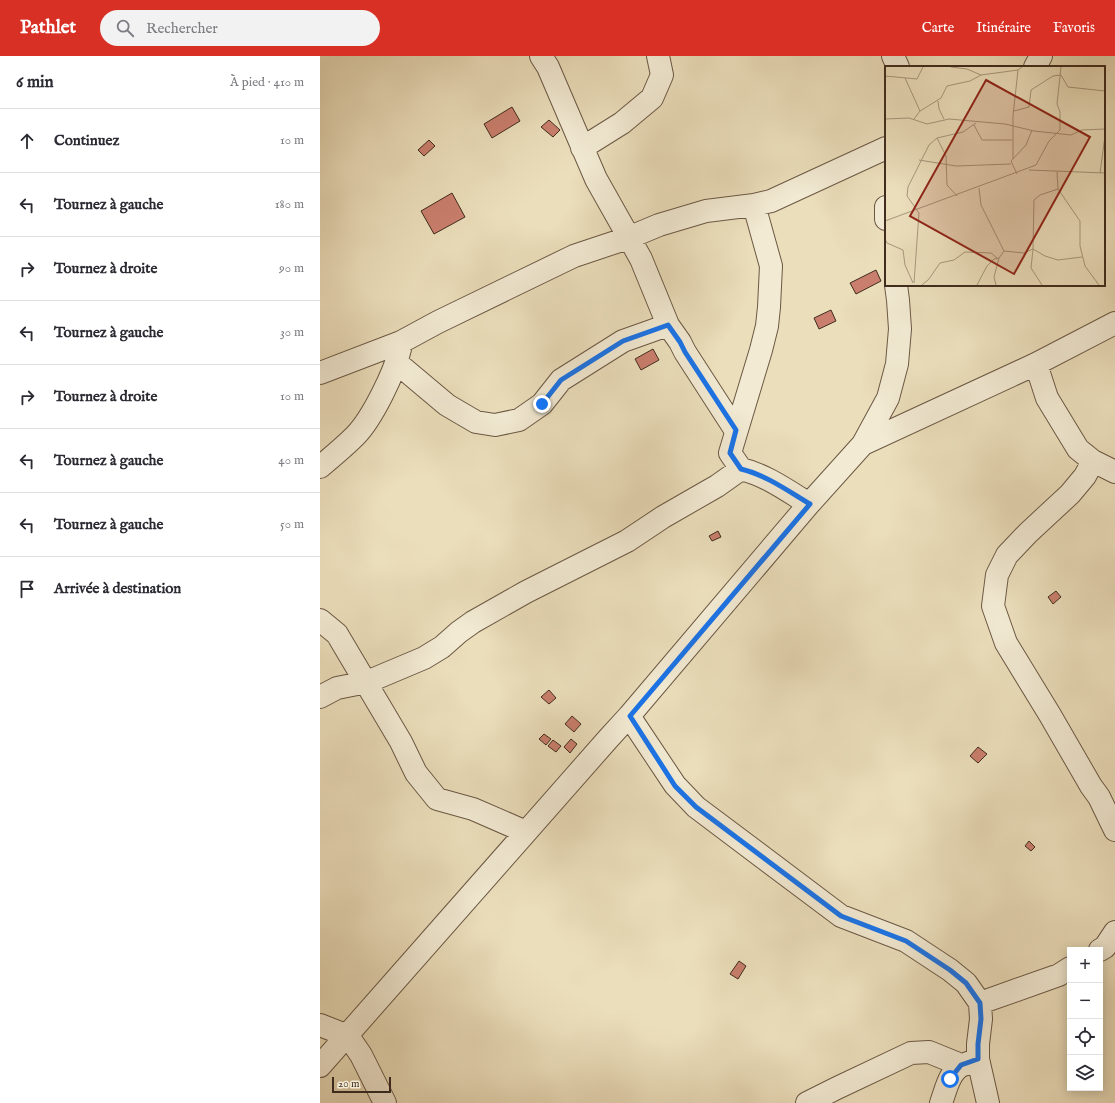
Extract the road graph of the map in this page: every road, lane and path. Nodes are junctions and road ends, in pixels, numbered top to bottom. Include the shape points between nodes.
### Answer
1 (541, 56) edge
2 (658, 56) edge
3 (893, 56) edge
4 (1041, 56) edge
5 (898, 66) edge
6 (1036, 66) edge
7 (582, 148) junction
8 (885, 148) edge
9 (754, 205) junction
10 (628, 238) junction
11 (896, 286) edge
12 (1115, 323) edge
13 (668, 325) junction
14 (399, 352) junction
15 (1036, 364) junction
16 (320, 373) edge
17 (736, 430) junction
18 (863, 444) junction
19 (735, 461) junction
20 (1093, 461) junction
21 (320, 467) edge
22 (1115, 472) edge
23 (810, 504) junction
24 (320, 620) edge
25 (367, 682) junction
26 (320, 697) edge
27 (630, 716) junction
28 (1115, 830) edge
29 (526, 832) junction
30 (1115, 932) edge
31 (1103, 948) edge
32 (1067, 970) edge
33 (980, 1003) junction
34 (320, 1025) edge
35 (348, 1036) junction
36 (970, 1062) junction
37 (320, 1066) edge
38 (385, 1103) edge
39 (807, 1103) edge
40 (941, 1103) edge
41 (988, 1103) edge

1 - 7 street
2 - 7 street via 662,75 652,98 622,122
3 - 5 street
4 - 6 street
7 - 10 street
8 - 9 street via 771,201
9 - 10 street via 706,211 659,225
9 - 17 street via 771,266 769,308 761,350
10 - 13 street via 641,260
10 - 14 street via 574,256 438,322
11 - 18 street via 900,329 897,364 888,398
12 - 15 street
13 - 14 street via 623,341 561,380 542,404 519,420 495,425 476,422 447,405
13 - 17 street
14 - 16 street
14 - 21 street via 365,424
15 - 18 street
15 - 20 street via 1047,398 1055,413 1078,449
17 - 19 street
18 - 23 street
19 - 23 street
19 - 25 street via 717,486 627,541 473,622 424,658
20 - 22 street
20 - 28 street via 1085,476 1070,494 1007,555 997,575 994,606 1006,643 1099,797
23 - 27 street
24 - 25 street via 337,634
25 - 26 street via 337,688
25 - 29 street via 416,773 437,799 472,809
27 - 29 street
27 - 33 street via 675,786 696,807 841,916 906,941 950,970 966,983
29 - 35 street
30 - 31 street
32 - 33 street
33 - 36 street via 978,1044
34 - 35 street
35 - 37 street
35 - 38 street via 361,1055
36 - 39 street via 929,1052 911,1054
36 - 40 street via 950,1079
36 - 41 street

